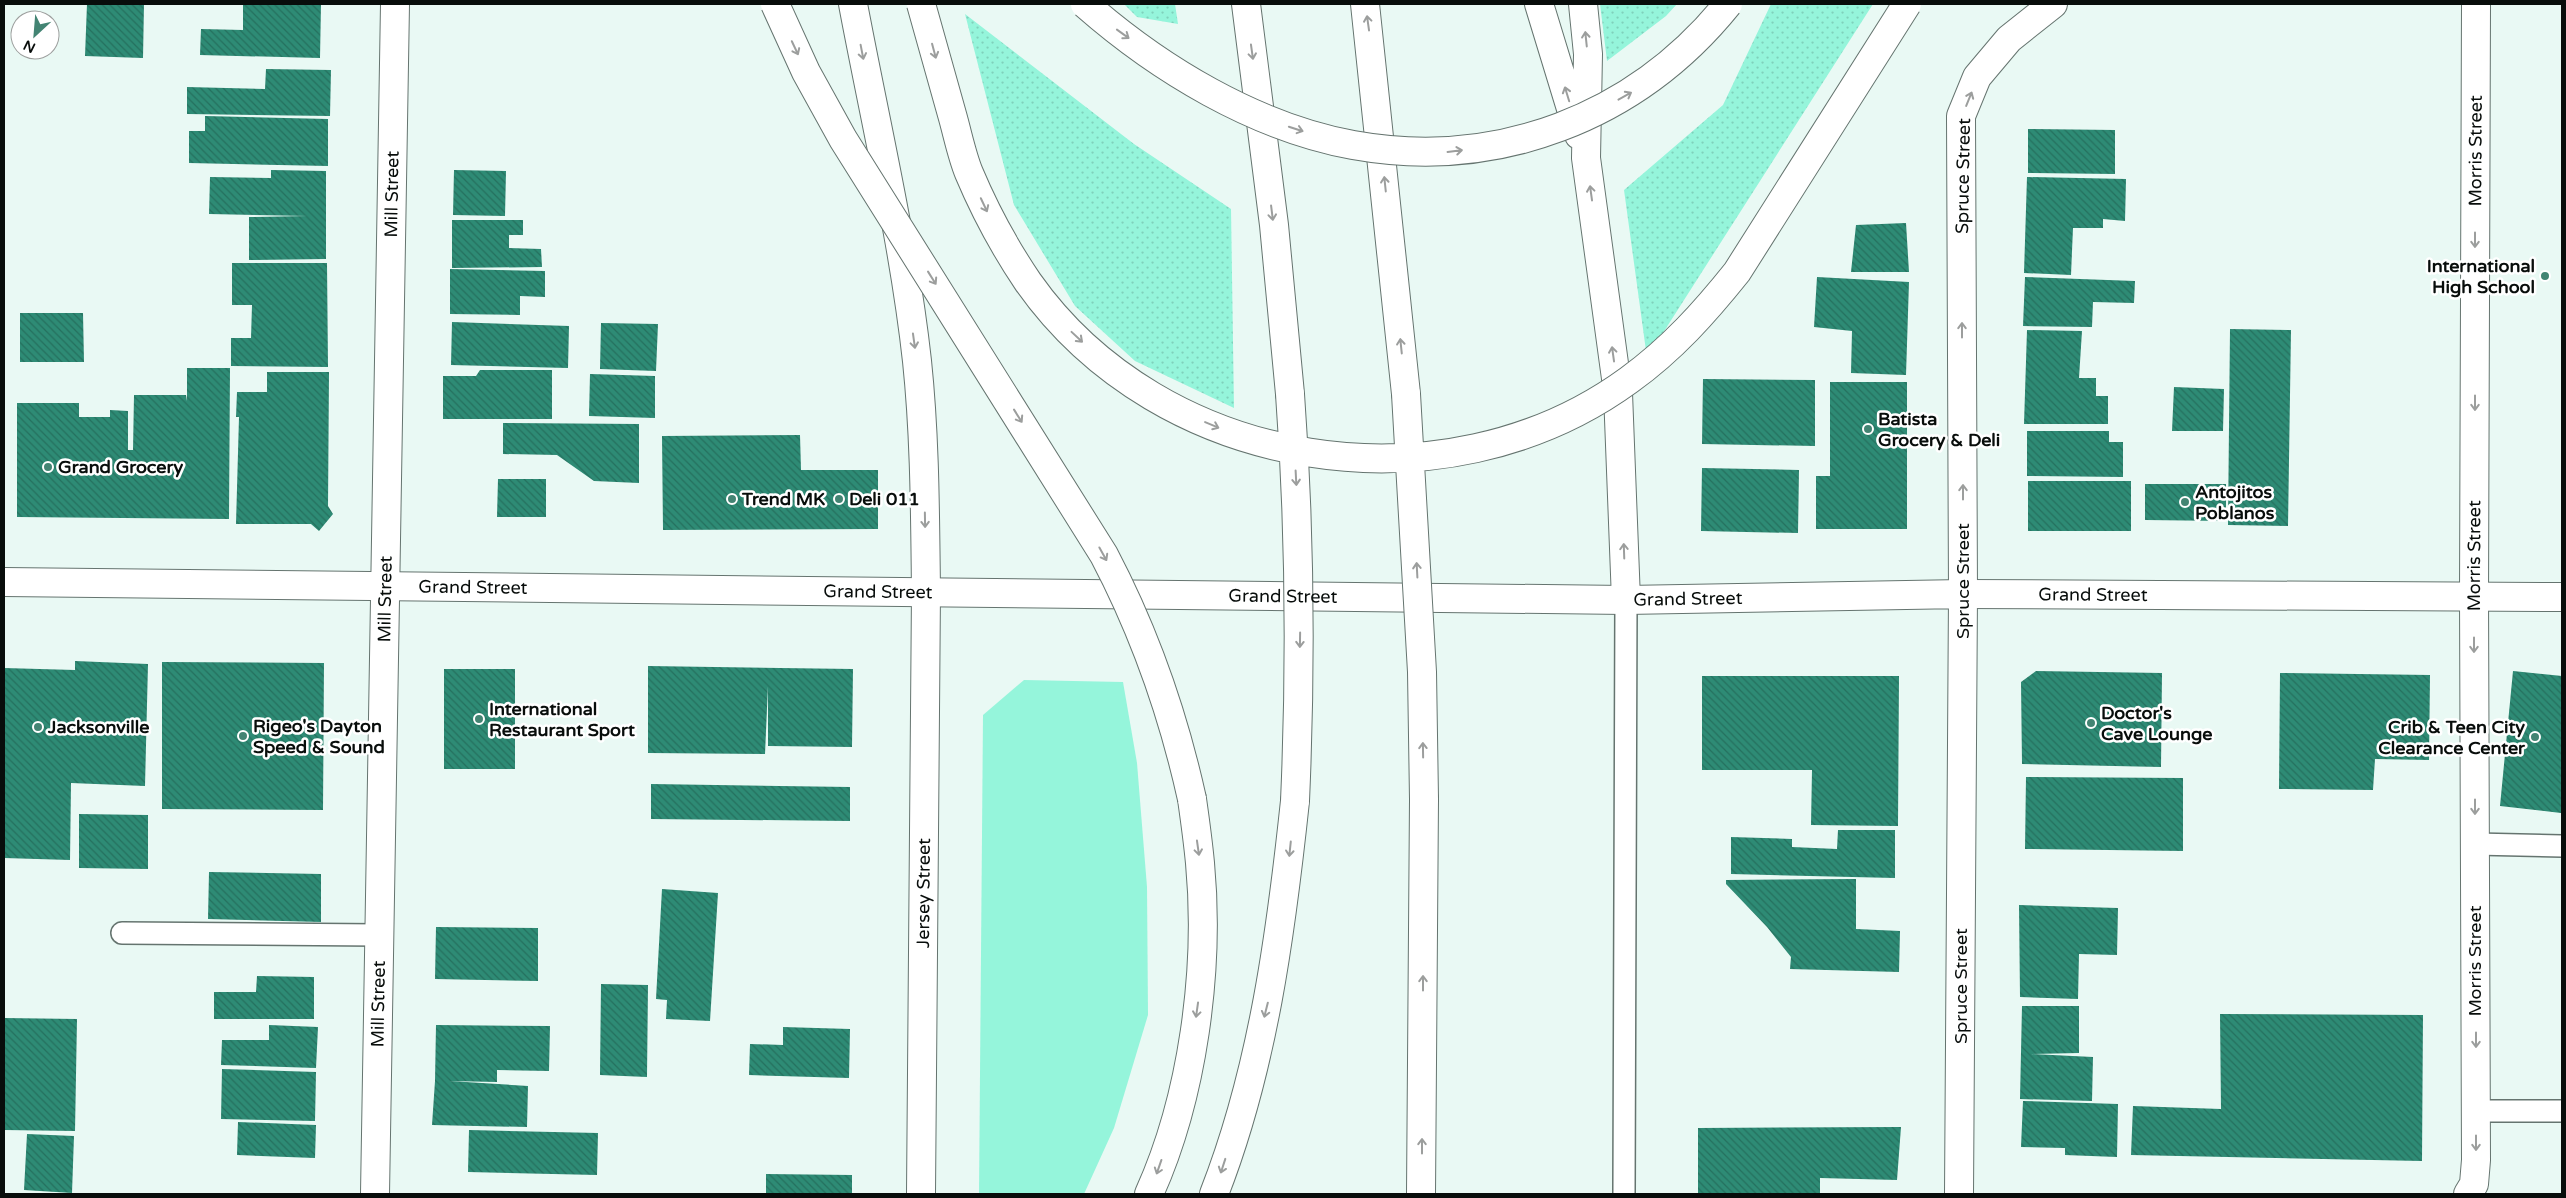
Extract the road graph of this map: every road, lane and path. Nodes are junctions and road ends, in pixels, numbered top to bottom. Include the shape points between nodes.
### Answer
1 (395, 4) edge
2 (775, 4) edge
3 (853, 4) edge
4 (921, 4) edge
5 (1085, 4) edge
6 (1246, 4) edge
7 (1365, 4) edge
8 (1539, 4) edge
9 (1583, 4) edge
10 (1728, 4) edge
11 (1907, 4) edge
12 (2053, 4) edge
13 (2476, 4) edge
14 (1586, 158) junction
15 (4, 582) edge
16 (386, 586) junction
17 (926, 591) junction
18 (1963, 594) junction
19 (2474, 596) junction
20 (2562, 597) edge
21 (1626, 600) junction
22 (2475, 844) junction
23 (2562, 846) edge
24 (122, 933) dead end
25 (379, 935) junction
26 (2476, 1111) junction
27 (2562, 1111) edge
28 (375, 1194) edge
29 (921, 1194) edge
30 (1149, 1194) edge
31 (1214, 1194) edge
32 (1421, 1194) edge
33 (1624, 1194) edge
34 (1959, 1194) edge
35 (2468, 1194) edge

1 - 16 main road, Mill Street
2 -> 30 main road, bridge via 806,72 843,138 1076,508 1124,594 1167,700 1192,799 1203,929 1199,994 1189,1059 1174,1122
3 -> 17 main road, Jersey Street via 917,361 923,437
4 -> 11 main road, bridge via 968,171 1001,241 1030,284 1063,323 1100,359 1142,389 1210,425 1283,449 1334,457 1386,459 1437,456 1488,446 1537,430 1584,408 1628,381 1668,349 1705,312 1737,272
5 -> 10 main road, bridge via 1160,61 1222,98 1276,122 1352,144 1399,151 1446,152 1495,146 1543,134 1589,116 1632,92 1672,63 1708,29
6 -> 31 main road, bridge via 1274,225 1296,471 1300,607 1295,801 1286,887 1268,1000 1242,1106
32 -> 7 main road, bridge via 1424,799 1421,662 1406,394
14 -> 8 main road
14 -> 9 main road via 1588,54
18 -> 12 main road, Spruce Street via 1961,116 1977,77 2010,39
13 -> 19 main road, Morris Street
21 -> 14 main road via 1618,394
15 - 16 main road, Grand Street
16 - 17 main road, Grand Street
16 - 25 main road, Mill Street
17 - 21 main road, Grand Street
17 - 29 main road, Jersey Street
18 - 19 main road, Grand Street
18 - 21 main road, Grand Street
18 - 34 main road, Spruce Street
19 - 20 main road, Grand Street
19 -> 22 main road, Morris Street
21 - 33 lane
22 - 23 lane
22 -> 26 main road, Morris Street
24 - 25 lane
25 - 28 main road, Mill Street
26 - 27 lane
26 -> 35 main road, Morris Street via 2474,1184

